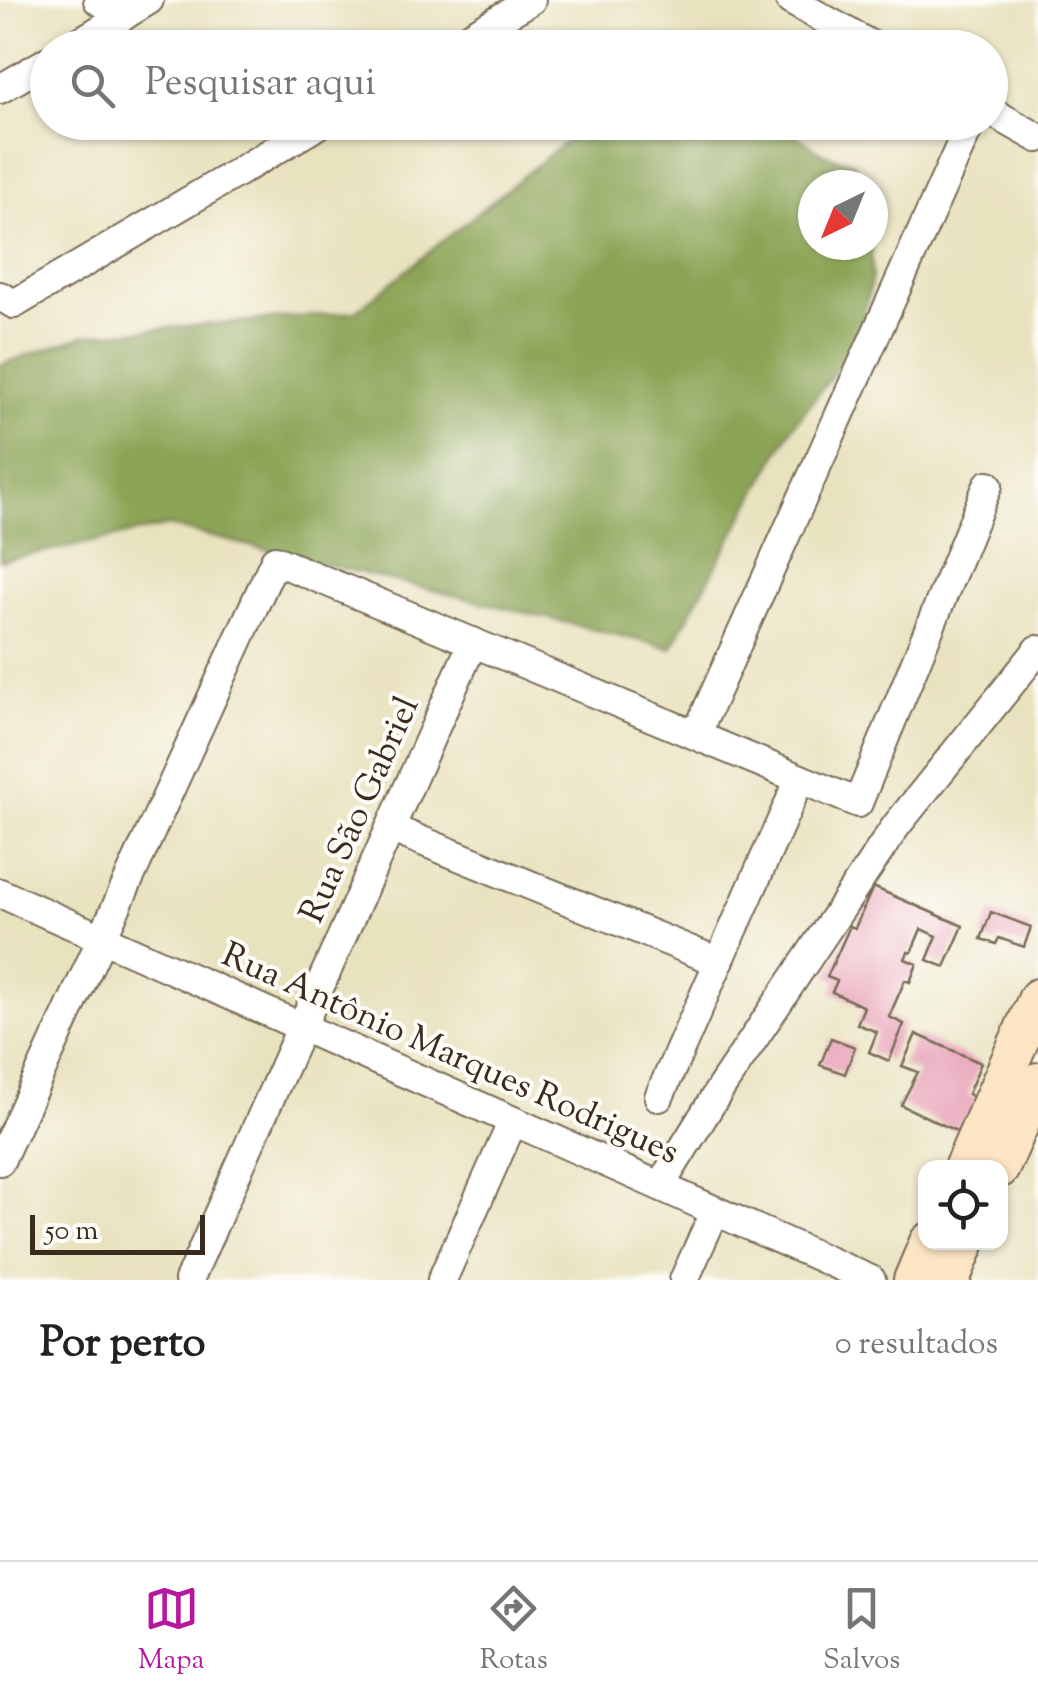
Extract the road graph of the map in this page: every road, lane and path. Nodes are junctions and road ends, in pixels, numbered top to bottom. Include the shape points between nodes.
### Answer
1 (98, 0) edge
2 (531, 0) edge
3 (790, 0) edge
4 (137, 7) edge
5 (99, 30) edge
6 (480, 30) edge
7 (844, 30) edge
8 (30, 72) edge
9 (0, 90) edge
10 (1008, 121) edge
11 (1038, 138) edge
12 (292, 140) edge
13 (963, 140) edge
14 (0, 296) edge
15 (988, 484) dead end
16 (473, 642) junction
17 (1038, 650) edge
18 (696, 736) junction
19 (800, 779) junction
20 (390, 828) junction
21 (0, 894) edge
22 (102, 939) junction
23 (719, 962) junction
24 (1038, 998) edge
25 (301, 1027) junction
26 (1038, 1082) edge
27 (659, 1097) dead end
28 (512, 1121) junction
29 (967, 1160) edge
30 (1004, 1160) edge
31 (0, 1161) edge
32 (660, 1186) junction
33 (715, 1211) junction
34 (926, 1250) edge
35 (963, 1250) edge
36 (189, 1280) edge
37 (442, 1280) edge
38 (684, 1280) edge
39 (871, 1280) edge
40 (913, 1280) edge
41 (950, 1280) edge

1 - 4 street
2 - 6 street
3 - 7 street
4 - 5 street
8 - 9 street
10 - 11 street
12 - 14 street via 14,304
13 - 18 street
15 - 19 street via 858,803
16 - 18 street
16 - 20 street, Rua São Gabriel
16 - 22 street via 276,560
17 - 32 street via 896,826
18 - 19 street
19 - 23 street
20 - 23 street
20 - 25 street, Rua São Gabriel
21 - 22 street, Rua Antônio Marques Rodrigues
22 - 25 street, Rua Antônio Marques Rodrigues
22 - 31 street
23 - 27 street
24 - 29 street
25 - 28 street, Rua Antônio Marques Rodrigues
25 - 36 street, Rua São Gabriel
26 - 30 street
28 - 32 street, Rua Antônio Marques Rodrigues
28 - 37 street
32 - 33 street, Rua Antônio Marques Rodrigues
33 - 38 street
33 - 39 street, Rua Antônio Marques Rodrigues
34 - 40 street
35 - 41 street

